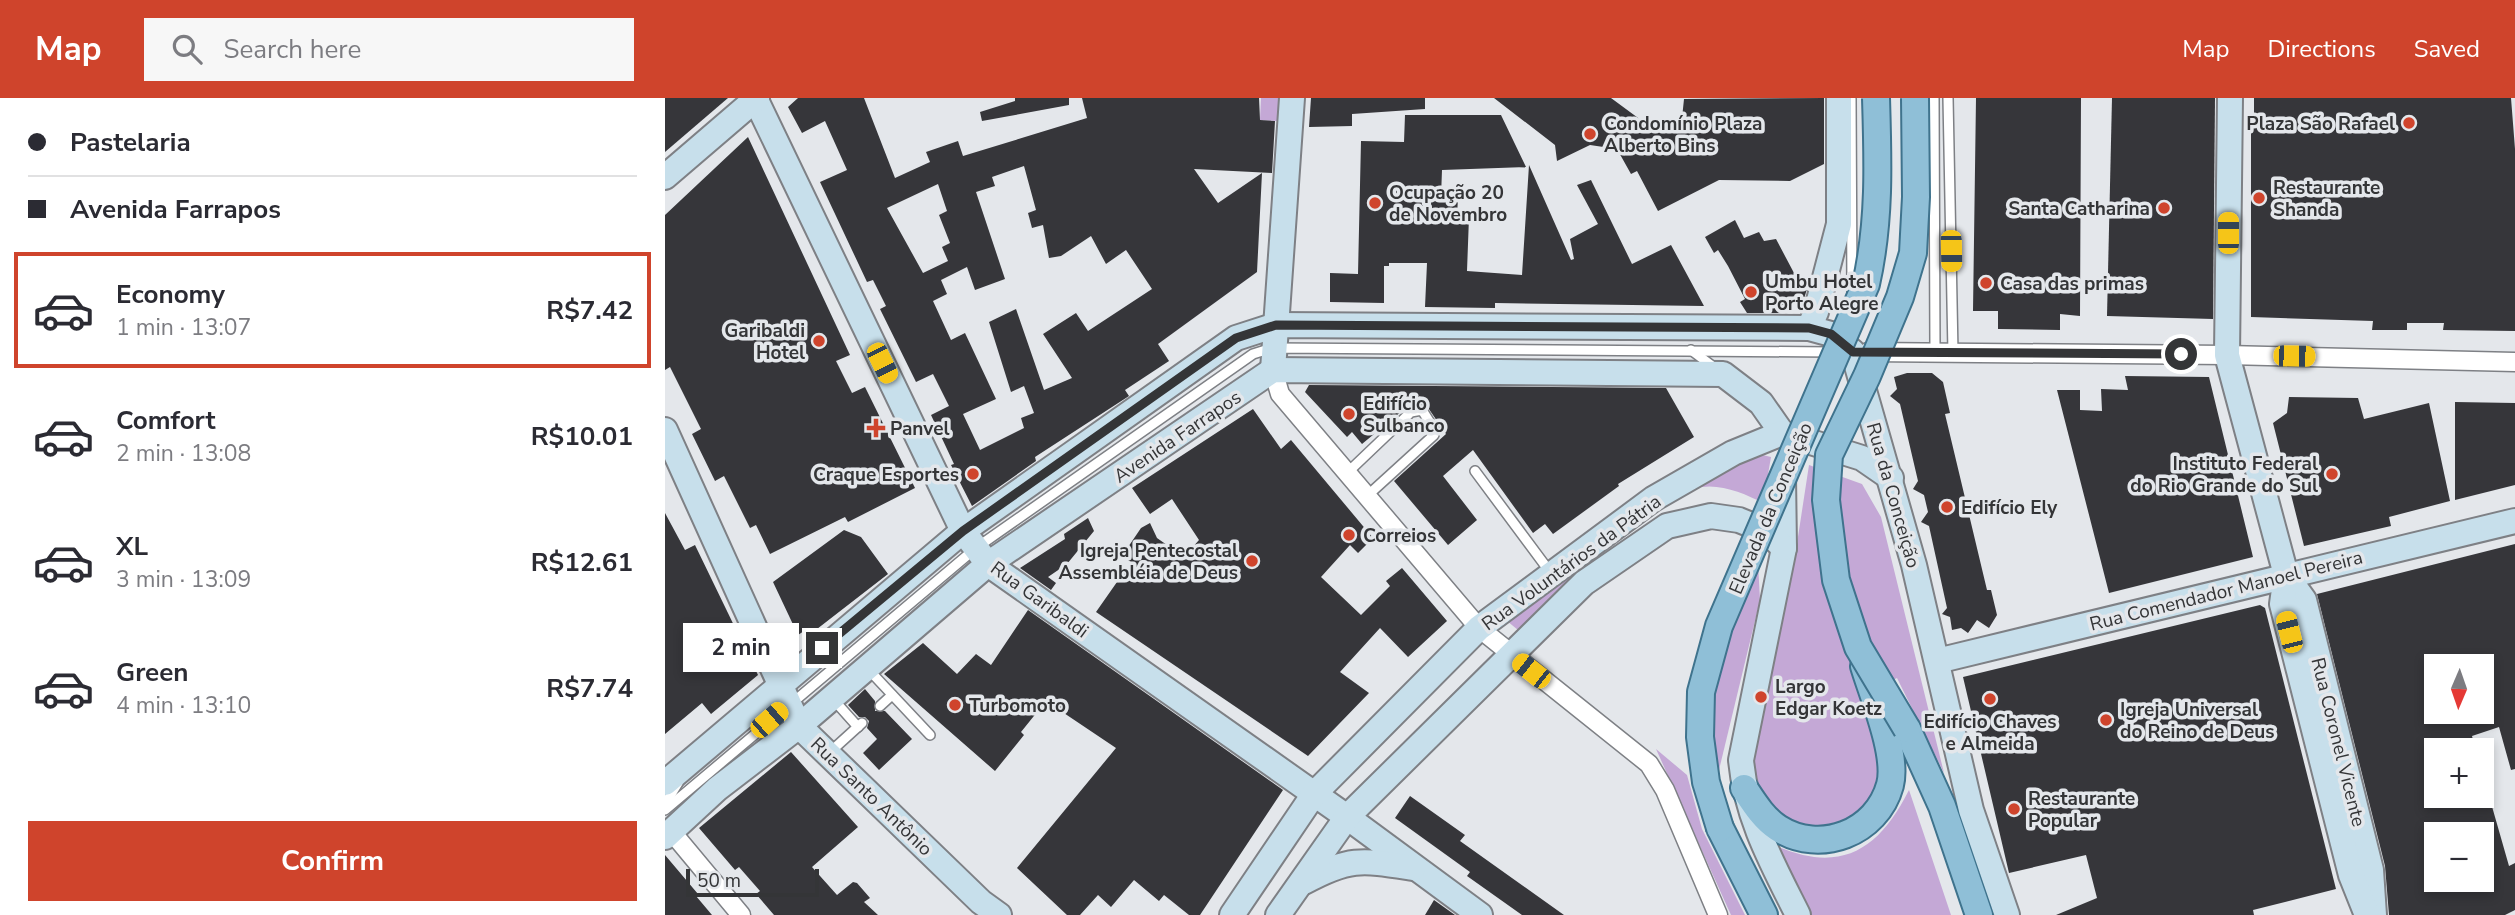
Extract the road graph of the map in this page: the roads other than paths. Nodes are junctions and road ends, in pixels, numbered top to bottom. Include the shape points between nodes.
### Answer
1 (1292, 98) edge
2 (1839, 98) edge
3 (1851, 98) edge
4 (1876, 98) edge
5 (1915, 98) edge
6 (1934, 98) edge
7 (1948, 98) edge
8 (2229, 98) edge
9 (756, 99) edge
10 (665, 177) edge
11 (1809, 328) junction
12 (1274, 348) junction
13 (1691, 350) junction
14 (1853, 352) junction
15 (1944, 353) junction
16 (2227, 355) junction
17 (2515, 362) edge
18 (1723, 374) junction
19 (665, 430) edge
20 (1782, 433) junction
21 (1475, 471) dead end
22 (1347, 473) junction
23 (1891, 478) junction
24 (1367, 496) junction
25 (2515, 521) edge
26 (976, 548) junction
27 (1784, 548) junction
28 (1550, 572) junction
29 (2286, 575) junction
30 (1479, 628) junction
31 (1511, 656) junction
32 (1937, 661) junction
33 (867, 668) junction
34 (1423, 684) junction
35 (786, 692) junction
36 (892, 695) junction
37 (832, 698) junction
38 (880, 706) dead end
39 (799, 726) junction
40 (1895, 730) junction
41 (930, 735) dead end
42 (828, 754) junction
43 (691, 760) junction
44 (665, 783) edge
45 (1744, 788) junction
46 (1314, 794) junction
47 (665, 804) edge
48 (1347, 817) junction
49 (666, 822) edge
50 (1417, 868) junction
51 (1299, 885) junction
52 (1765, 914) edge
53 (741, 915) edge
54 (999, 915) edge
55 (1232, 915) edge
56 (1278, 915) edge
57 (1480, 915) edge
58 (1718, 915) edge
59 (1798, 915) edge
60 (1979, 915) edge
61 (2007, 915) edge
62 (2367, 915) edge
63 (2374, 915) edge

1 - 12 main road
2 - 11 main road via 1839,224
3 - 14 lane
4 - 52 main road, Elevada da Conceição, bridge via 1879,197 1876,241 1866,284 1719,626 1702,692 1700,737 1720,828
5 - 40 main road, Elevada da Conceição, bridge via 1913,253 1891,319 1829,455 1826,499 1836,580 1858,647
6 - 15 lane
7 - 15 lane
8 - 16 main road, Rua Coronel Vicente
9 - 10 main road
9 - 26 main road, Rua Garibaldi
11 - 12 main road, Avenida Farrapos
11 - 14 main road via 1831,334
12 - 13 lane
12 - 18 main road, Avenida Farrapos
12 - 22 street via 1280,394
12 - 26 main road, Avenida Farrapos
12 - 26 main road, Avenida Farrapos via 1236,338
13 - 14 lane
13 - 18 lane
14 - 15 street
14 - 23 main road, Rua da Conceição
15 - 16 street
16 - 17 street
16 - 29 main road, Rua Coronel Vicente
18 - 20 main road via 1761,404
19 - 35 main road, Rua Santo Antônio
20 - 23 main road via 1862,458
20 - 27 main road
20 - 28 main road, Rua Voluntários da Pátria via 1733,453 1653,499
21 - 28 lane
22 - 24 street
22 - 24 lane via 1411,412 1422,410 1434,435
23 - 32 main road, Rua da Conceição
24 - 30 street
25 - 29 main road, Rua Comendador Manoel Pereira
26 - 33 main road, Avenida Farrapos
26 - 35 main road, Avenida Farrapos
26 - 46 main road, Rua Garibaldi
27 - 31 main road, Rua Voluntários da Pátria via 1766,531 1739,520 1711,516 1667,526 1584,583
27 - 45 main road via 1741,760
28 - 30 main road, Rua Voluntários da Pátria
29 - 32 main road, Rua Comendador Manoel Pereira
29 - 62 main road, Rua Coronel Vicente via 2282,604 2351,875
29 - 63 main road, Rua Coronel Vicente via 2304,600 2371,870
30 - 31 street
30 - 34 main road, Rua Voluntários da Pátria
31 - 48 main road, Rua Voluntários da Pátria
31 - 58 street via 1649,764 1665,790
32 - 61 main road, Rua da Conceição via 1971,810
33 - 36 lane
33 - 37 main road, Avenida Farrapos
34 - 46 main road, Rua Voluntários da Pátria
34 - 48 main road via 1406,724 1349,782
35 - 39 main road, Rua Santo Antônio
35 - 43 main road, Avenida Farrapos
35 - 49 lane
36 - 38 lane
36 - 41 lane
37 - 39 main road, Avenida Farrapos
37 - 42 lane via 860,725
39 - 42 main road, Rua Santo Antônio
39 - 49 main road, Avenida Farrapos
40 - 45 main road via 1890,784 1880,806 1866,823 1846,835 1822,841 1798,838 1760,812
40 - 60 main road via 1942,806
42 - 54 main road, Rua Santo Antônio
43 - 44 main road, Avenida Farrapos
43 - 47 lane
45 - 59 main road via 1759,835
46 - 48 main road, Rua Garibaldi
46 - 55 main road, Rua Voluntários da Pátria
48 - 50 main road, Rua Garibaldi
48 - 51 main road, Rua Voluntários da Pátria
49 - 53 street
50 - 51 main road via 1365,860 1336,864
50 - 57 main road, Rua Garibaldi
51 - 56 main road, Rua Voluntários da Pátria

